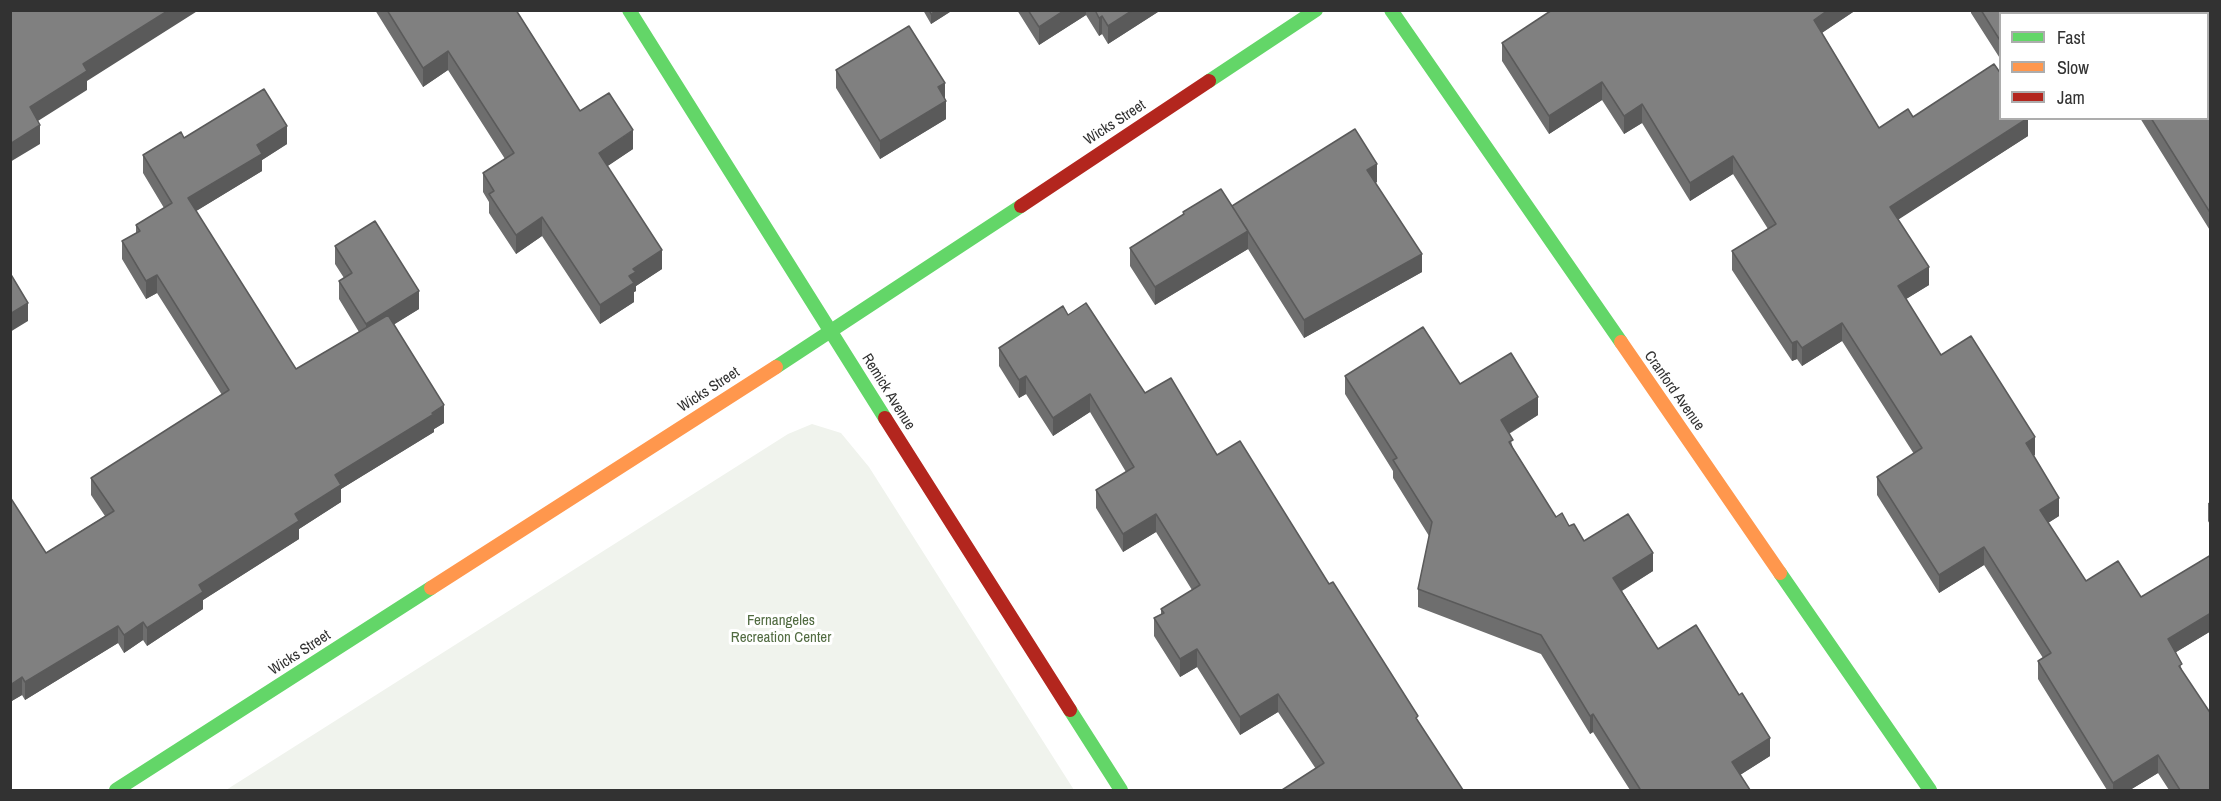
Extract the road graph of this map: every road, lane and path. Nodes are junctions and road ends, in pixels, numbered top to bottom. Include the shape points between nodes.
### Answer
1 (629, 10) edge
2 (1316, 10) edge
3 (1391, 10) edge
4 (830, 332) junction
5 (116, 790) edge
6 (1121, 790) edge
7 (1930, 790) edge

1 - 4 street, Remick Avenue
2 - 4 street, Wicks Street
3 - 7 street, Cranford Avenue
4 - 5 street, Wicks Street
4 - 6 street, Remick Avenue

